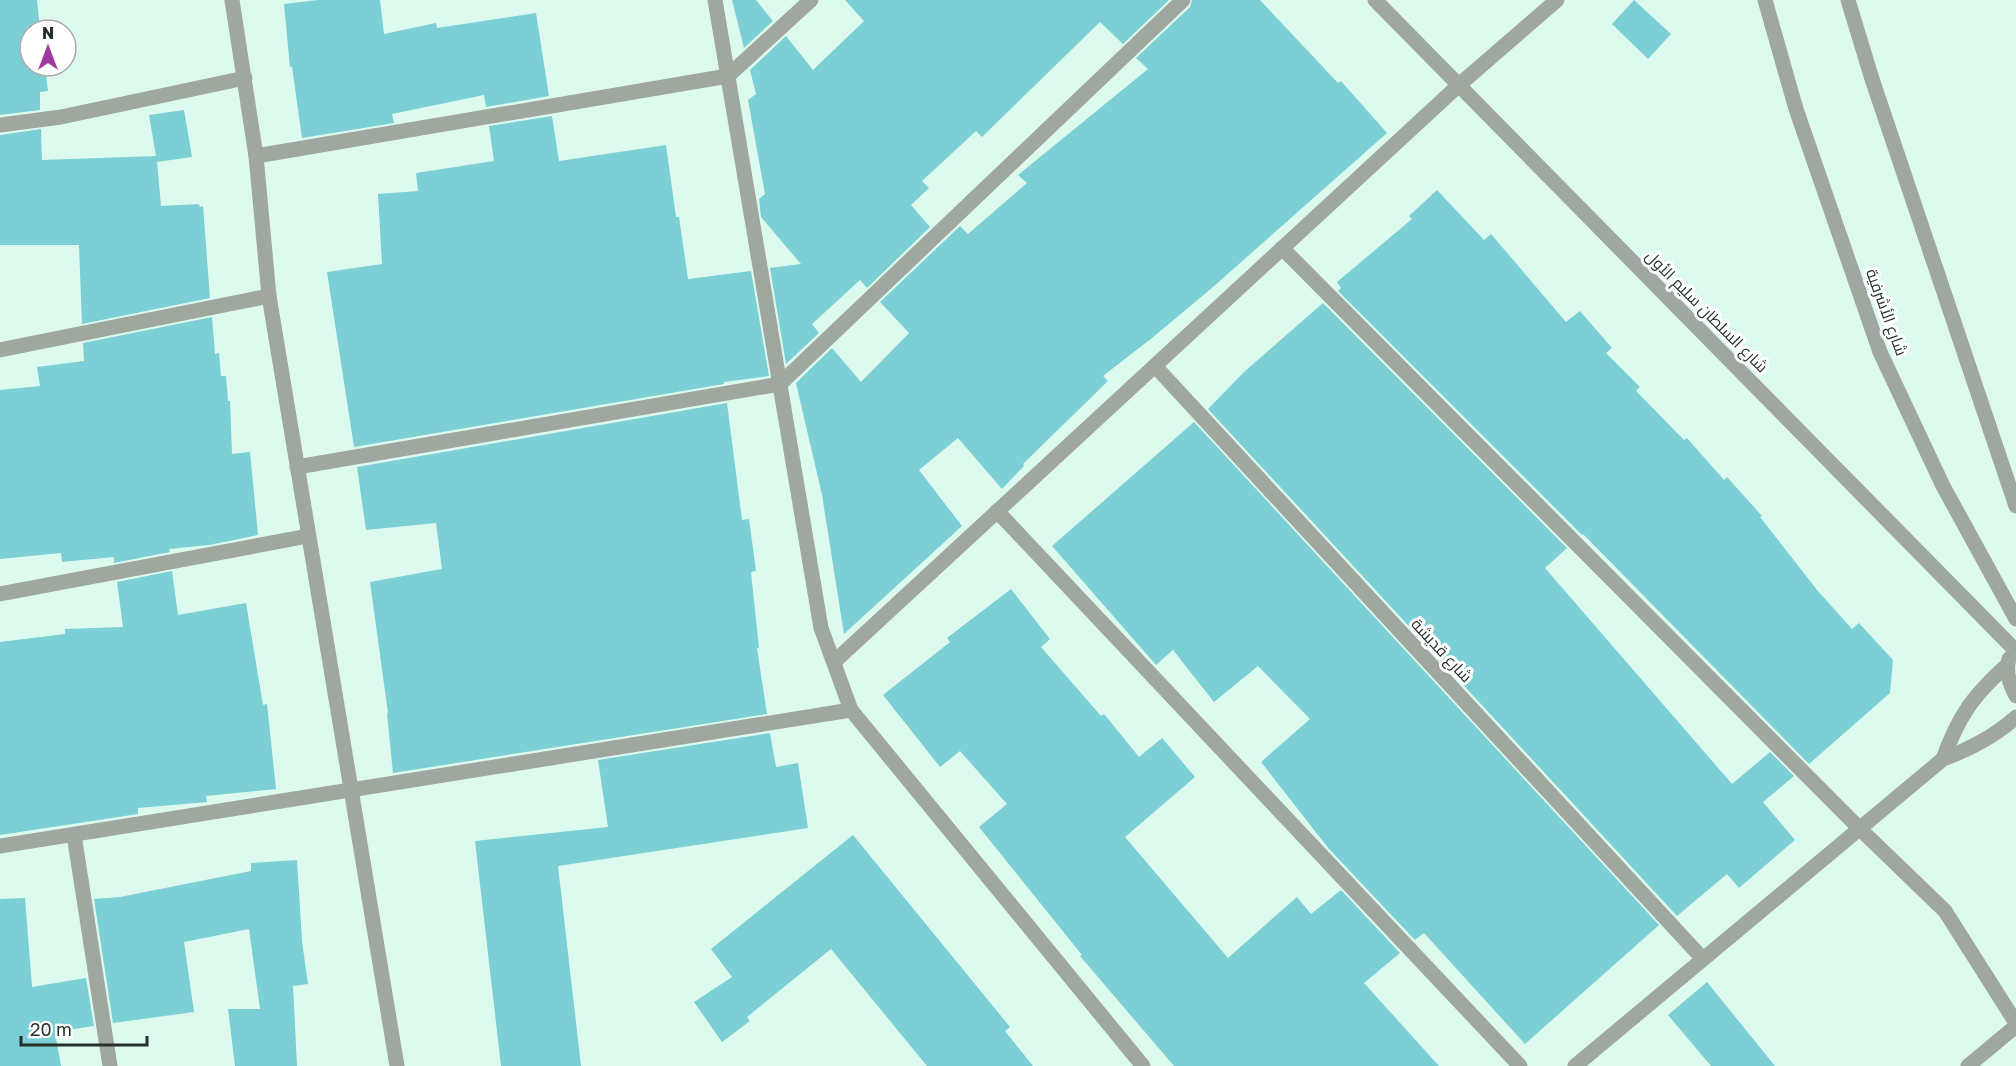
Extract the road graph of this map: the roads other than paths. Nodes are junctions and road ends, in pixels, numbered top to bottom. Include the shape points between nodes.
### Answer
1 (232, 0) edge
2 (715, 0) edge
3 (811, 0) edge
4 (1183, 0) edge
5 (1375, 0) edge
6 (1557, 0) edge
7 (1765, 0) edge
8 (1848, 0) edge
9 (728, 76) junction
10 (245, 78) junction
11 (1459, 85) junction
12 (0, 125) edge
13 (256, 156) junction
14 (1282, 248) junction
15 (269, 296) junction
16 (0, 350) edge
17 (1155, 366) junction
18 (780, 384) junction
19 (297, 466) junction
20 (2016, 506) edge
21 (997, 511) junction
22 (308, 536) junction
23 (0, 594) edge
24 (2016, 619) edge
25 (2014, 646) edge
26 (834, 662) junction
27 (2007, 664) junction
28 (2016, 696) edge
29 (851, 710) junction
30 (2016, 717) edge
31 (1943, 759) junction
32 (351, 790) junction
33 (1859, 828) junction
34 (74, 835) junction
35 (0, 846) edge
36 (1703, 959) junction
37 (2016, 1024) edge
38 (110, 1066) edge
39 (397, 1066) edge
40 (1143, 1066) edge
41 (1520, 1066) edge
42 (1575, 1066) edge
43 (1968, 1066) edge

1 - 10 street
2 - 9 street
3 - 9 street
4 - 18 street
5 - 11 street, شارع السلطان سليم الأول
6 - 11 street
7 - 24 street, شارع الأشرفية via 1796,109 1880,352 1943,486
8 - 20 street
9 - 13 street
9 - 18 street
10 - 12 street via 61,117
10 - 13 street
11 - 14 street
11 - 25 street, شارع السلطان سليم الأول
13 - 15 street
14 - 17 street
14 - 33 street
15 - 16 street
15 - 19 street
17 - 21 street
17 - 36 street, شارع قديشة
18 - 19 street
18 - 26 street via 821,628
19 - 22 street
21 - 26 street
21 - 41 street
22 - 23 street
22 - 32 street
25 - 27 street
26 - 29 street
27 - 28 street
27 - 31 street via 1967,706
29 - 32 street
29 - 40 street
30 - 31 street via 1989,738
31 - 33 street
32 - 34 street
32 - 39 street
33 - 36 street
33 - 37 street via 1946,911
34 - 35 street
34 - 38 street
36 - 42 street
37 - 43 street

